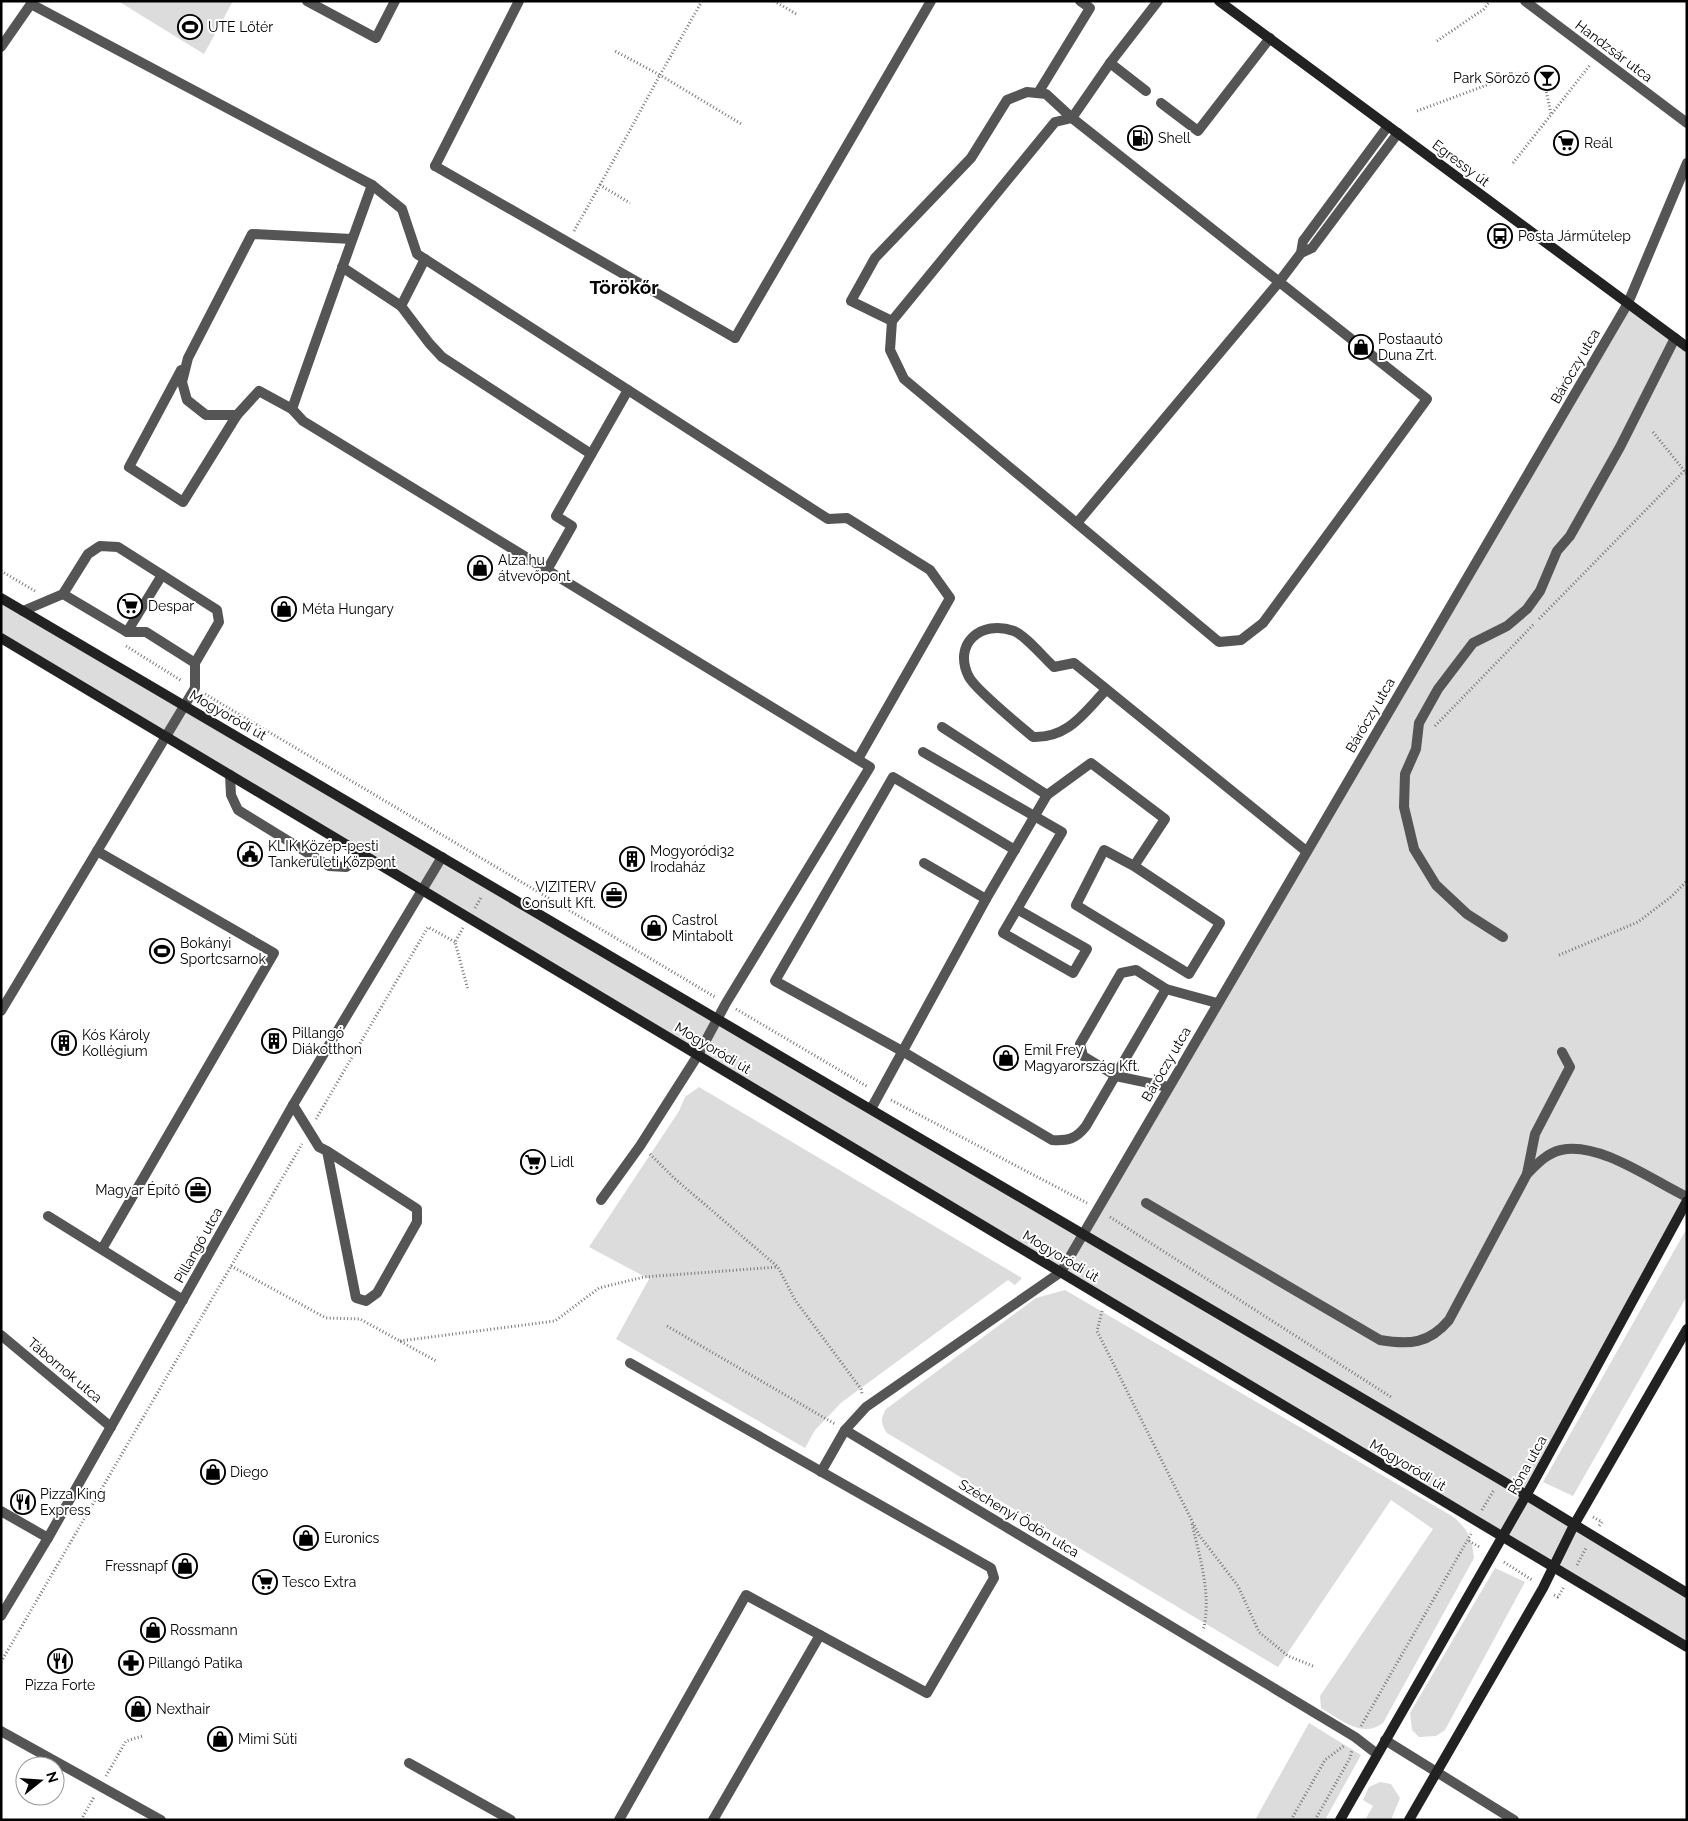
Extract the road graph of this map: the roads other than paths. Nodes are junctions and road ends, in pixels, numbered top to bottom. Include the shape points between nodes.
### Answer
1 (307, 1) edge
2 (395, 1) edge
3 (519, 1) edge
4 (931, 1) edge
5 (1080, 1) edge
6 (1158, 1) edge
7 (1219, 1) edge
8 (1524, 1) edge
9 (32, 2) edge
10 (1270, 38) junction
11 (1, 47) edge
12 (1110, 63) junction
13 (1146, 91) dead end
14 (1038, 93) junction
15 (1161, 103) dead end
16 (1072, 118) junction
17 (1687, 123) edge
18 (1388, 126) junction
19 (1398, 133) junction
20 (1687, 163) edge
21 (372, 185) junction
22 (352, 239) junction
23 (1301, 253) junction
24 (425, 259) junction
25 (342, 267) junction
26 (1279, 282) junction
27 (1628, 303) junction
28 (401, 306) junction
29 (892, 321) junction
30 (1675, 338) junction
31 (1687, 347) edge
32 (188, 358) junction
33 (628, 390) junction
34 (292, 409) junction
35 (237, 415) junction
36 (591, 454) junction
37 (1077, 523) junction
38 (547, 570) junction
39 (162, 575) junction
40 (63, 594) junction
41 (1, 598) edge
42 (23, 610) junction
43 (126, 632) junction
44 (1, 638) edge
45 (195, 663) junction
46 (1105, 691) junction
47 (185, 706) junction
48 (942, 727) dead end
49 (165, 736) junction
50 (923, 752) dead end
51 (858, 759) junction
52 (230, 775) junction
53 (1047, 794) junction
54 (1034, 817) junction
55 (1015, 850) junction
56 (97, 851) junction
57 (1306, 851) junction
58 (362, 854) junction
59 (442, 856) junction
60 (924, 863) dead end
61 (1134, 866) junction
62 (421, 889) junction
63 (986, 899) junction
64 (1017, 909) junction
65 (1504, 937) dead end
66 (1166, 989) junction
67 (1217, 1004) junction
68 (1, 1011) edge
69 (718, 1019) junction
70 (902, 1051) junction
71 (1562, 1052) dead end
72 (698, 1055) junction
73 (1116, 1076) junction
74 (1168, 1087) junction
75 (293, 1105) junction
76 (871, 1109) junction
77 (327, 1151) junction
78 (1527, 1174) junction
79 (1687, 1199) edge
80 (600, 1200) dead end
81 (1146, 1203) dead end
82 (48, 1216) dead end
83 (1083, 1234) junction
84 (102, 1249) junction
85 (1061, 1272) junction
86 (183, 1300) junction
87 (1687, 1329) edge
88 (1, 1335) edge
89 (630, 1363) dead end
90 (111, 1427) junction
91 (845, 1430) junction
92 (821, 1472) junction
93 (1526, 1495) junction
94 (1, 1511) edge
95 (1574, 1525) junction
96 (1502, 1536) junction
97 (48, 1538) junction
98 (1554, 1567) junction
99 (1687, 1593) edge
100 (1, 1616) edge
101 (820, 1635) junction
102 (1687, 1647) edge
103 (1, 1731) edge
104 (1385, 1740) junction
105 (1377, 1754) junction
106 (409, 1763) dead end
107 (1436, 1773) junction
108 (161, 1820) edge
109 (511, 1820) edge
110 (619, 1820) edge
111 (713, 1820) edge
112 (1340, 1820) edge
113 (1409, 1820) edge
114 (1514, 1820) edge

1 - 2 street via 376,38
3 - 4 street via 434,166 736,338
5 - 14 street via 1090,8
6 - 12 street
7 - 10 street, Egressy út
8 - 17 street, Handzsár utca
9 - 11 street
9 - 21 street
10 - 15 street via 1198,131
10 - 18 street, Egressy út
12 - 13 street
12 - 16 street
14 - 16 street via 1046,94
14 - 29 street via 1027,92 1007,100 971,158 875,258 851,301
16 - 26 street
16 - 29 street via 1056,122
18 - 19 street, Egressy út
18 - 23 street via 1303,241
19 - 23 street via 1312,248
19 - 27 street, Egressy út
20 - 27 street, Báróczy utca
21 - 22 street
21 - 24 street via 402,209 417,254
22 - 25 street
22 - 32 street via 252,234
23 - 26 street
24 - 28 street
24 - 33 street
25 - 28 street
25 - 34 street
26 - 37 street
26 - 37 street via 1427,399 1263,623 1241,640 1219,642
27 - 30 street, Egressy út
27 - 57 street, Báróczy utca
28 - 36 street via 442,357
29 - 37 street via 890,350 904,379
30 - 31 street, Egressy út
30 - 65 street via 1620,447 1570,536 1558,551 1540,591 1527,609 1507,626 1473,643 1438,689 1419,723 1416,748 1405,774 1404,807 1414,849 1436,884 1467,914
32 - 35 street via 182,382 187,400 206,415
32 - 35 street via 129,467 183,502
33 - 36 street
33 - 51 street via 828,519 847,518 930,570 950,598
34 - 35 street via 259,391
34 - 38 street via 303,421
36 - 38 street via 556,516 572,526
38 - 51 street
39 - 40 street via 118,547 100,546 88,554
39 - 43 street via 148,605
39 - 45 street via 218,610 219,622 205,640
40 - 42 street
40 - 43 street
41 - 42 street, Mogyoródi út
42 - 47 street, Mogyoródi út
43 - 45 street via 146,632
44 - 49 street, Mogyoródi út
45 - 47 street via 194,688
46 - 46 street via 1074,663 1054,667 1015,631 996,628 974,634 965,645 963,660 970,678 1033,737 1049,738 1069,727
46 - 57 street
47 - 49 street
47 - 59 street, Mogyoródi út
48 - 53 street
49 - 52 street, Mogyoródi út
49 - 56 street
50 - 54 street
51 - 69 street via 870,767
52 - 58 street, Mogyoródi út
52 - 58 street via 231,795 238,810 329,866 346,867
53 - 54 street
53 - 61 street via 1091,763 1165,819
54 - 55 street
54 - 64 street via 1062,832
55 - 63 street
55 - 70 street via 893,777 775,981
56 - 68 street
56 - 84 street via 274,953
57 - 67 street, Báróczy utca
58 - 62 street, Mogyoródi út
59 - 62 street
59 - 69 street, Mogyoródi út
60 - 63 street
61 - 61 street via 1104,850 1076,905 1189,974 1220,922
62 - 72 street, Mogyoródi út
62 - 75 street, Pillangó utca
63 - 70 street
64 - 64 street via 1003,933 1072,973 1087,949
66 - 67 street
66 - 73 street
66 - 73 street via 1136,970 1121,973 1080,1044 1083,1056
67 - 74 street, Báróczy utca
69 - 72 street
69 - 76 street, Mogyoródi út
70 - 73 street via 1052,1140 1067,1141 1078,1136
70 - 76 street
71 - 78 street via 1570,1067 1535,1134
72 - 80 street via 640,1146
72 - 85 street, Mogyoródi út
73 - 74 street
74 - 83 street, Báróczy utca
75 - 77 street via 319,1147
75 - 86 street, Pillangó utca
76 - 83 street, Mogyoródi út
77 - 77 street via 417,1209 417,1222 377,1293 366,1301 356,1298
78 - 79 street via 1544,1157 1578,1148 1601,1153
78 - 81 street via 1449,1320 1440,1331 1404,1344 1380,1340
79 - 93 street, Róna utca
82 - 84 street
83 - 85 street, Báróczy utca
83 - 93 street, Mogyoródi út
84 - 86 street
85 - 91 street via 866,1407
85 - 96 street, Mogyoródi út
86 - 90 street, Pillangó utca
87 - 95 street
88 - 90 street, Tábornok utca
89 - 92 street
90 - 97 street, Pillangó utca
91 - 92 street
91 - 105 street, Széchenyi Ödön utca via 1200,1642 1355,1737
92 - 101 street via 991,1568 994,1578 927,1693
93 - 95 street, Mogyoródi út
93 - 96 street, Róna utca
94 - 97 street
95 - 98 street
95 - 99 street, Mogyoródi út
96 - 98 street, Mogyoródi út
96 - 104 street, Róna utca
97 - 100 street, Pillangó utca
98 - 102 street, Mogyoródi út
98 - 107 street
101 - 110 street via 746,1595
101 - 111 street
103 - 108 street
104 - 105 street, Róna utca
104 - 107 street
105 - 112 street, Róna utca
106 - 109 street
107 - 113 street
107 - 114 street

